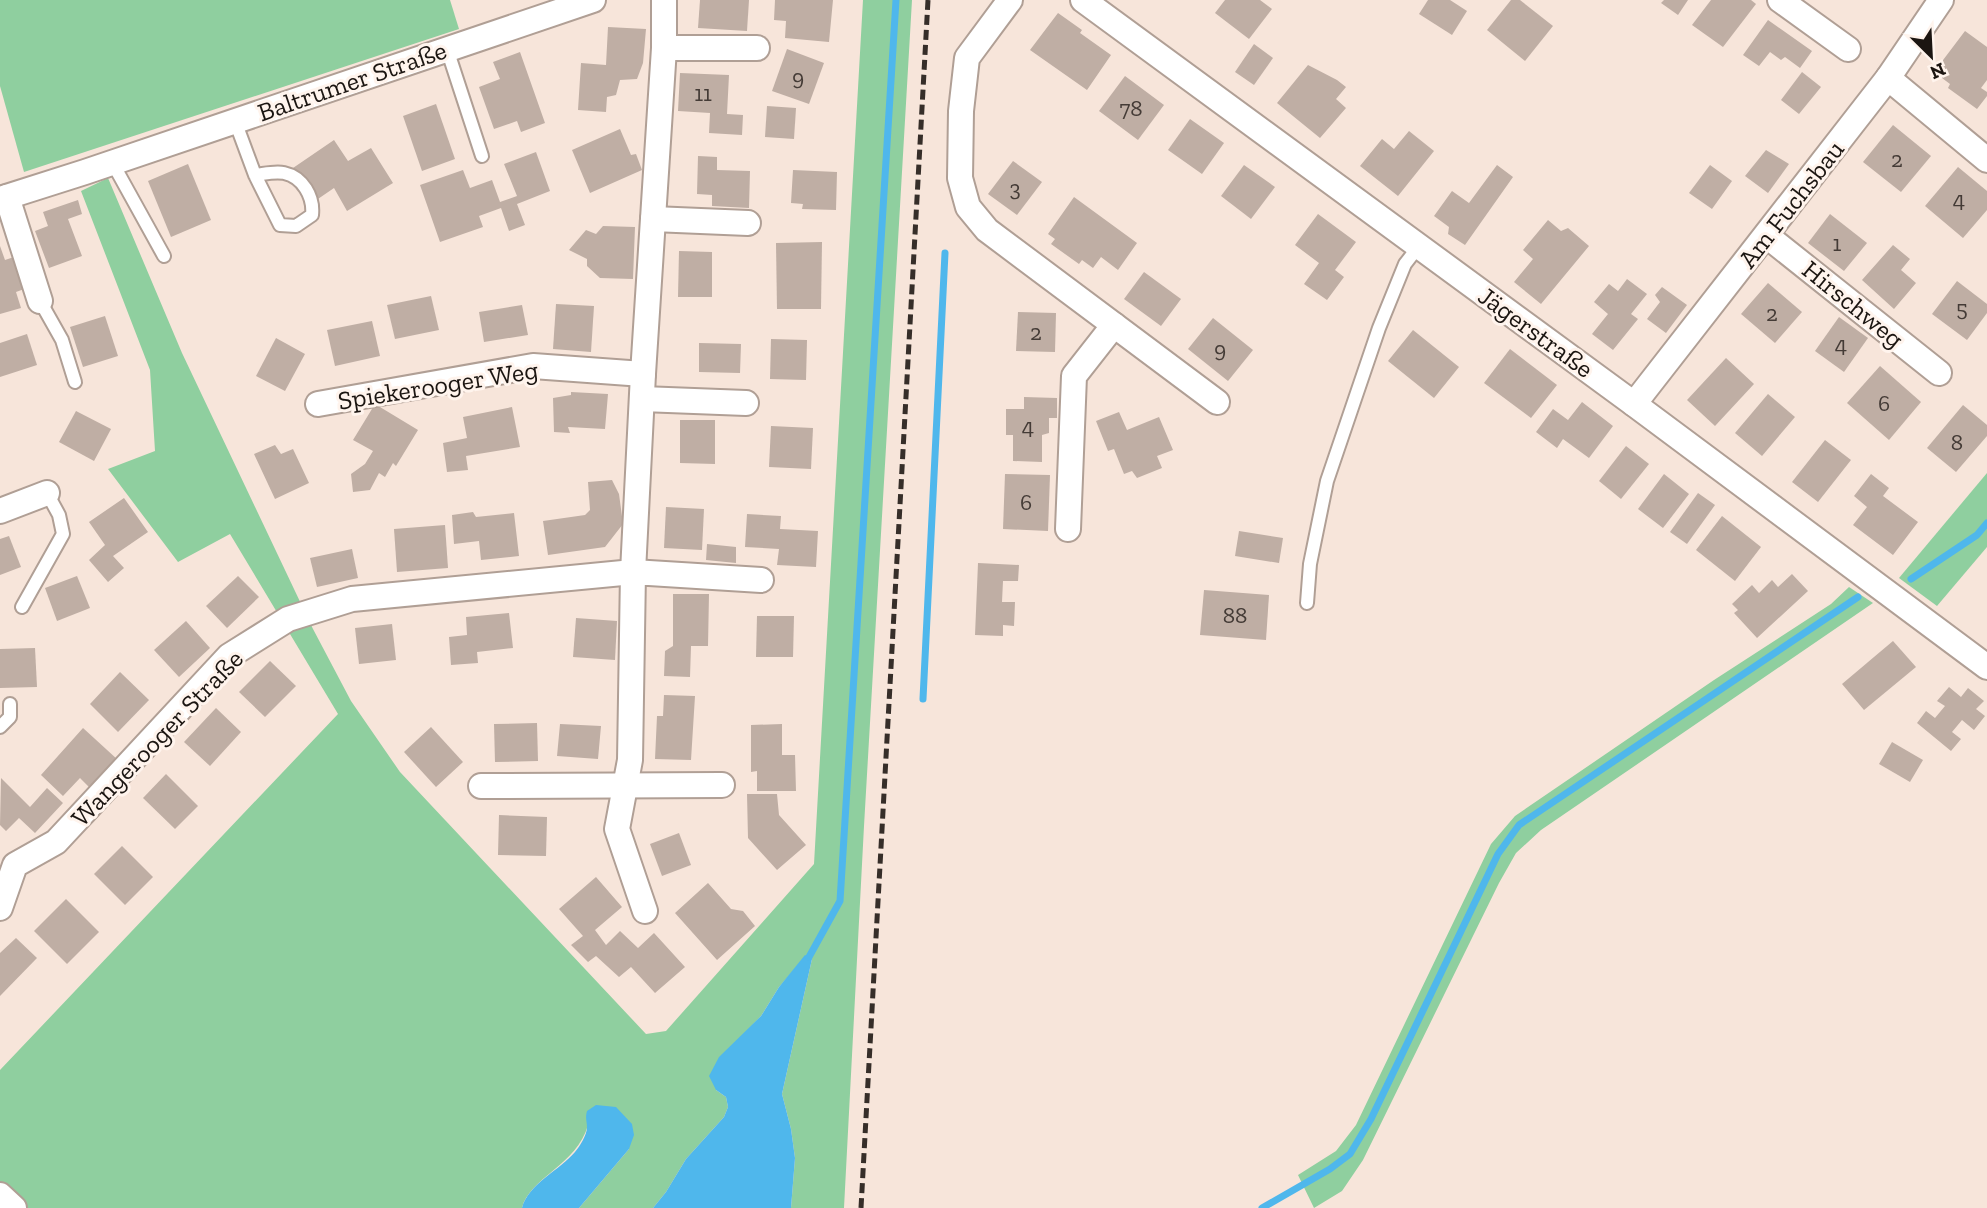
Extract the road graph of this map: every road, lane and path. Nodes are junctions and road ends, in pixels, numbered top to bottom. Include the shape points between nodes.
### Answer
1 (593, 0) edge
2 (664, 0) edge
3 (1010, 0) edge
4 (1083, 0) edge
5 (1780, 0) edge
6 (1941, 0) edge
7 (664, 48) junction
8 (757, 48) dead end
9 (447, 49) junction
10 (1848, 50) dead end
11 (1888, 78) junction
12 (234, 121) junction
13 (482, 156) dead end
14 (1987, 160) edge
15 (112, 162) junction
16 (256, 175) junction
17 (4, 198) edge
18 (653, 219) junction
19 (748, 223) dead end
20 (1767, 236) junction
21 (1419, 246) junction
22 (164, 256) dead end
23 (40, 301) joint
24 (1114, 325) junction
25 (1939, 373) dead end
26 (643, 374) junction
27 (75, 382) dead end
28 (642, 399) junction
29 (1217, 402) dead end
30 (747, 403) dead end
31 (318, 404) dead end
32 (1634, 404) junction
33 (47, 493) joint
34 (0, 510) edge
35 (1068, 529) dead end
36 (633, 572) junction
37 (761, 580) dead end
38 (1307, 603) dead end
39 (22, 607) dead end
40 (1987, 667) edge
41 (10, 704) dead end
42 (0, 727) edge
43 (624, 785) junction
44 (722, 785) dead end
45 (481, 786) dead end
46 (7, 862) edge
47 (0, 908) edge
48 (645, 911) dead end
49 (0, 1195) edge
50 (14, 1208) edge

1 - 9 street, Baltrumer Straße
2 - 7 street
3 - 24 street via 967,58 960,178 968,207 987,230
4 - 21 street, Jägerstraße
5 - 10 street
6 - 11 street, Am Fuchsbau
7 - 8 street
7 - 18 street
9 - 12 street, Baltrumer Straße
9 - 13 lane
11 - 14 street
11 - 20 street, Am Fuchsbau
12 - 15 street, Baltrumer Straße
12 - 16 lane
15 - 17 street, Baltrumer Straße
15 - 22 lane
16 - 16 lane via 281,225 296,226 312,215 313,202 301,181 284,173
17 - 23 street, Baltrumer Straße
18 - 19 street
18 - 26 street
20 - 25 street, Hirschweg
20 - 32 street, Am Fuchsbau
21 - 32 street, Jägerstraße
21 - 38 lane via 1405,264 1379,328 1327,481
23 - 27 lane, Baltrumer Straße via 62,340
24 - 29 street
24 - 35 street via 1074,376
26 - 28 street
26 - 31 street, Spiekerooger Weg via 533,366
28 - 30 street
28 - 36 street
32 - 40 street, Jägerstraße
33 - 34 street
33 - 39 lane via 63,534
36 - 37 street, Wangerooger Straße
36 - 43 street via 630,760
36 - 46 street, Wangerooger Straße via 352,599 288,619 229,656 56,842
41 - 42 lane via 10,718
43 - 44 street
43 - 45 street
43 - 48 street via 617,829
46 - 47 street, Wangerooger Straße
49 - 50 street

